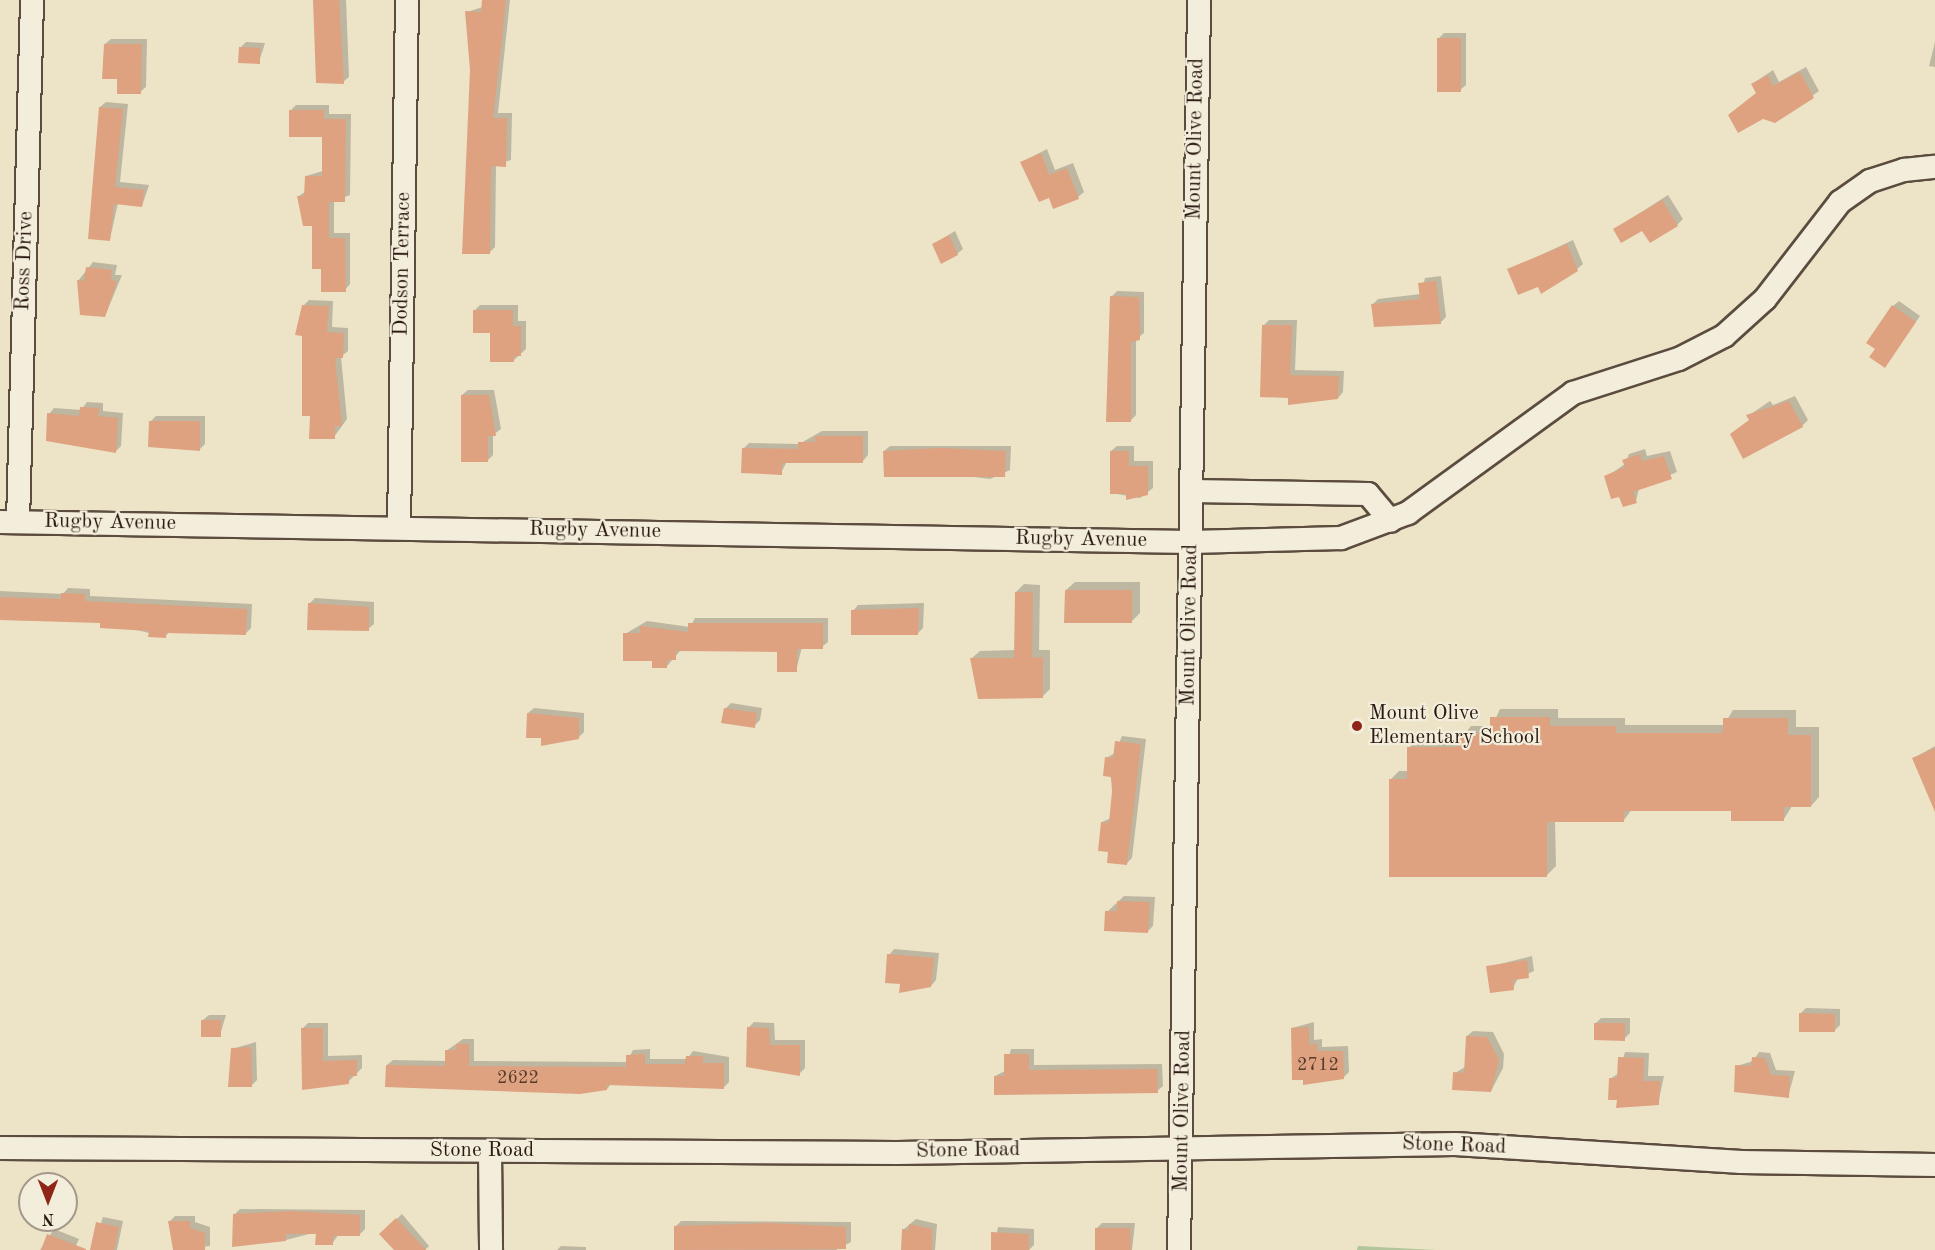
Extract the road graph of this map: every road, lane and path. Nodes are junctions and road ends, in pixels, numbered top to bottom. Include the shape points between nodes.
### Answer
1 (33, 0) edge
2 (407, 0) edge
3 (1199, 0) edge
4 (1935, 167) edge
5 (1192, 491) junction
6 (1391, 521) junction
7 (9, 522) edge
8 (399, 528) junction
9 (1191, 542) junction
10 (1184, 1147) junction
11 (0, 1148) edge
12 (490, 1151) junction
13 (1935, 1165) edge
14 (491, 1250) edge
15 (1179, 1250) edge

1 - 7 street, Ross Drive
2 - 8 street, Dodson Terrace
3 - 5 street, Mount Olive Road
4 - 6 street, Rugby Avenue via 1904,170 1870,181 1840,202 1765,299 1724,336 1679,359 1573,393
5 - 6 street via 1368,494
5 - 9 street, Mount Olive Road
6 - 9 street, Rugby Avenue via 1315,542
7 - 8 street, Rugby Avenue
8 - 9 street, Rugby Avenue
9 - 10 street, Mount Olive Road
10 - 12 street, Stone Road via 897,1153
10 - 13 street, Stone Road via 1455,1144 1741,1162
10 - 15 street, Mount Olive Road
11 - 12 street, Stone Road
12 - 14 street

